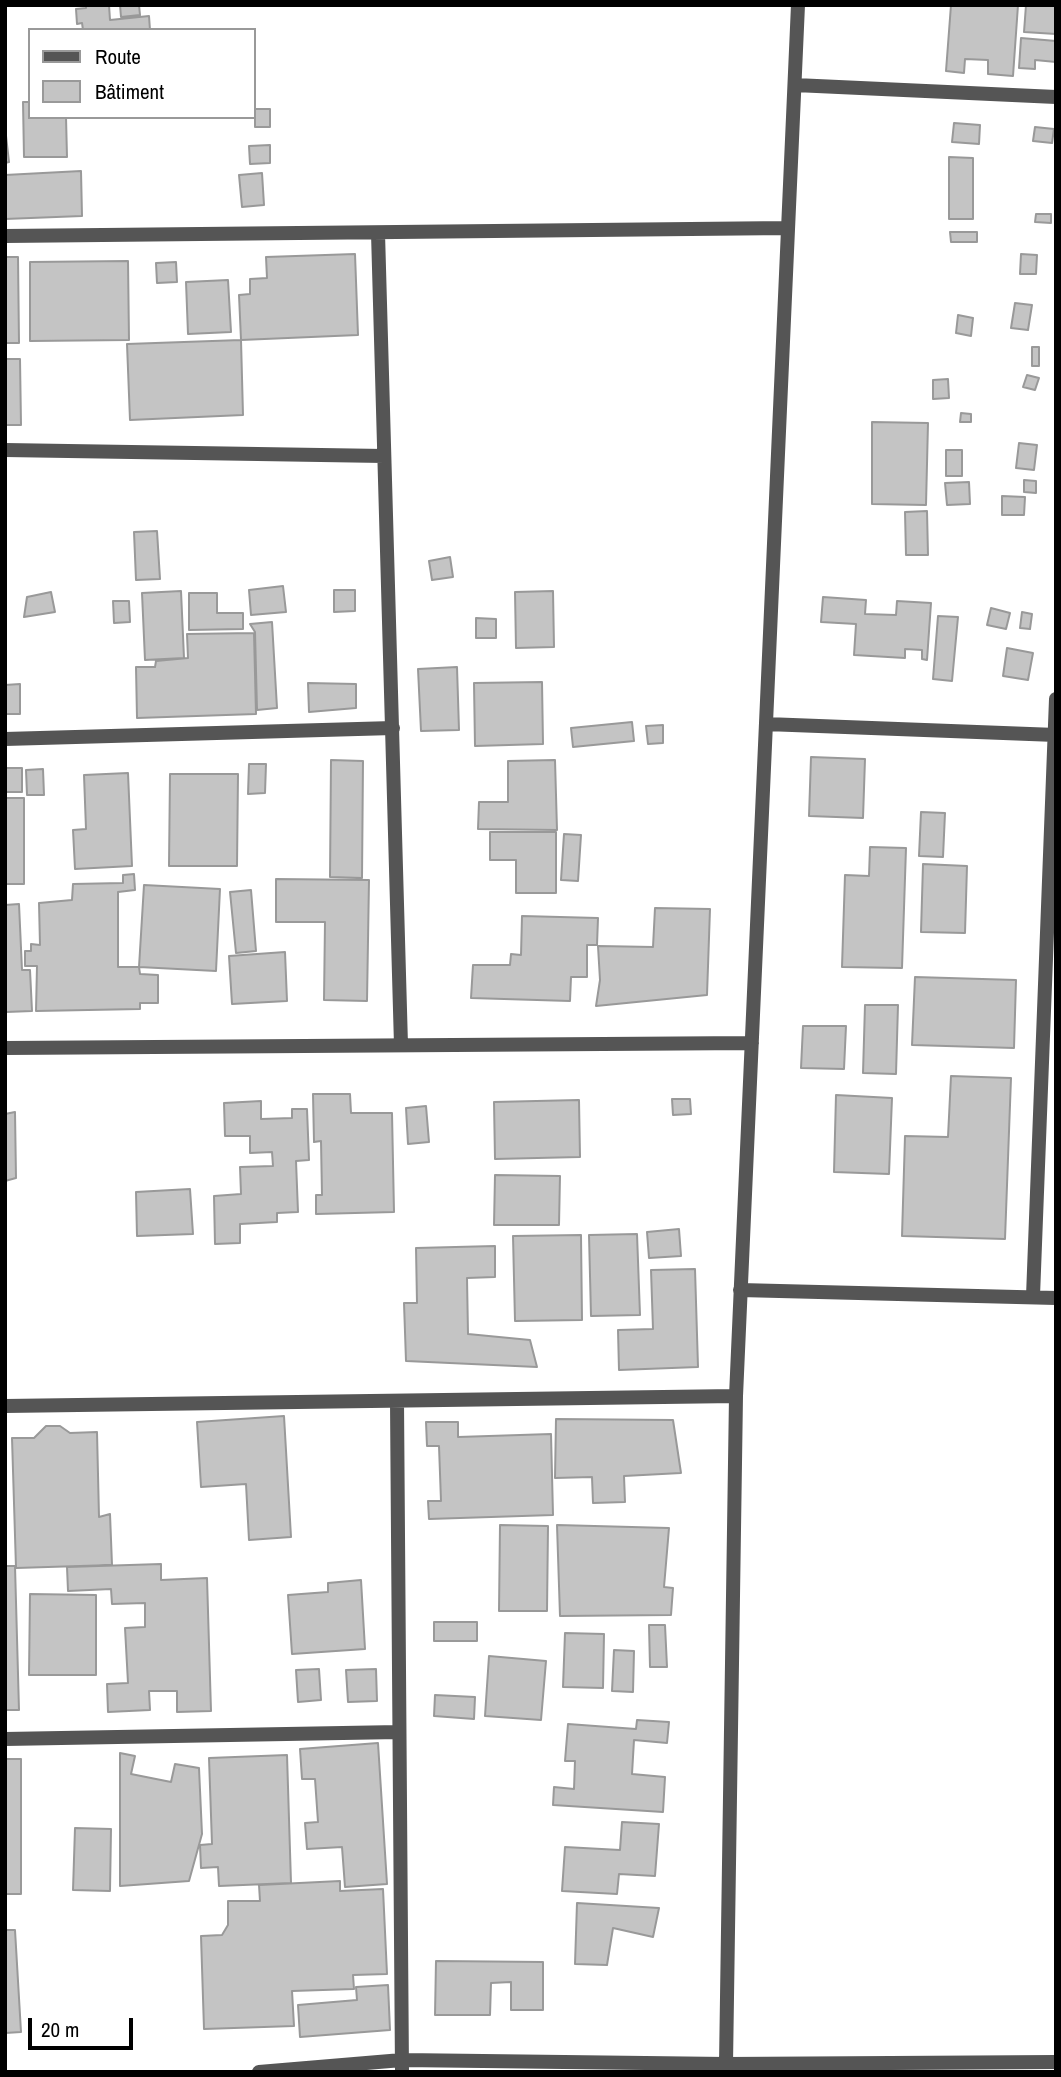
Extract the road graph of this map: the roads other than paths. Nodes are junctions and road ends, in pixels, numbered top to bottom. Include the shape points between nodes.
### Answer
1 (798, 5) edge
2 (795, 85) junction
3 (1056, 97) edge
4 (788, 228) junction
5 (378, 233) junction
6 (5, 236) edge
7 (5, 450) edge
8 (384, 456) junction
9 (1056, 699) edge
10 (766, 724) junction
11 (393, 728) junction
12 (1055, 735) edge
13 (5, 739) edge
14 (1050, 999) edge
15 (752, 1043) junction
16 (401, 1045) junction
17 (5, 1048) edge
18 (740, 1290) junction
19 (1033, 1296) junction
20 (1056, 1298) edge
21 (736, 1396) junction
22 (397, 1401) junction
23 (5, 1406) edge
24 (399, 1732) junction
25 (5, 1739) edge
26 (1056, 2062) edge
27 (402, 2066) edge
28 (728, 2068) edge
29 (259, 2072) edge

1 - 2 street
2 - 3 street
2 - 4 street
4 - 5 street
4 - 10 street
5 - 6 street
5 - 8 street
7 - 8 street
8 - 11 street
9 - 12 street
10 - 12 street
10 - 15 street
11 - 13 street
11 - 16 street
12 - 14 street
14 - 19 street
15 - 16 street
15 - 18 street
16 - 17 street
18 - 19 street
18 - 21 street
19 - 20 street
21 - 22 street
21 - 28 street
22 - 23 street
22 - 24 street
24 - 25 street
24 - 27 street
26 - 28 street
27 - 28 street
27 - 29 street

